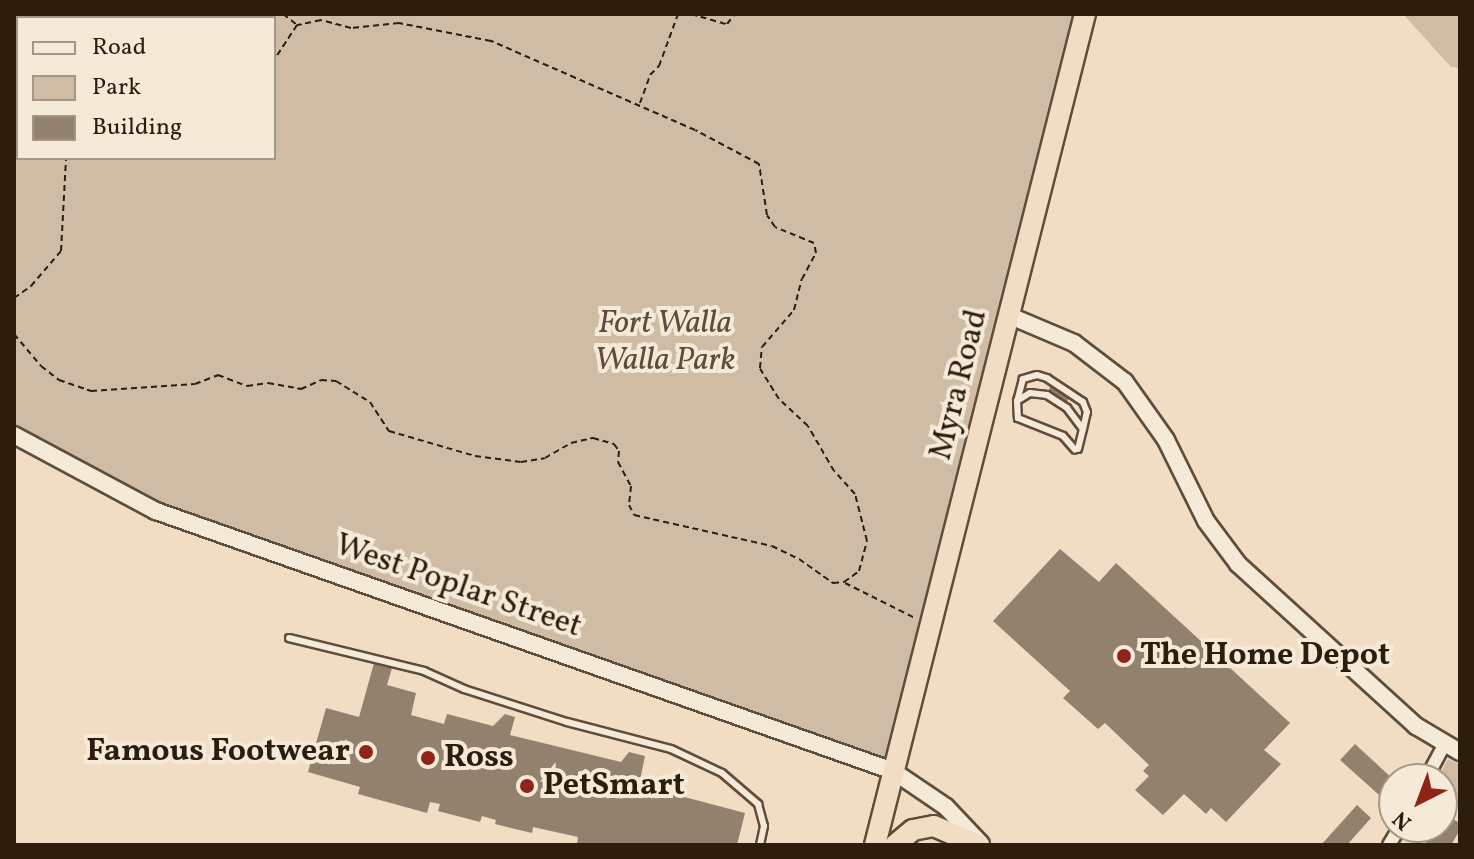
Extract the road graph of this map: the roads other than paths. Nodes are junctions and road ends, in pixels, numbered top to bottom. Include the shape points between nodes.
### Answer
1 (1085, 14) edge
2 (1008, 315) junction
3 (1017, 401) junction
4 (1083, 429) junction
5 (14, 435) edge
6 (289, 638) dead end
7 (1444, 745) junction
8 (1460, 752) edge
9 (1434, 763) edge
10 (893, 771) junction
11 (760, 845) edge
12 (875, 845) edge
13 (895, 845) edge
14 (980, 845) edge

1 - 2 highway, Myra Road
2 - 7 main road via 1074,343 1125,382 1166,440 1206,521 1238,564 1369,686
2 - 10 highway, Myra Road
3 - 4 lane via 1030,393 1047,395 1067,408
3 - 4 lane via 1018,418 1063,436 1077,450
3 - 4 lane via 1023,379 1047,378 1083,402
5 - 10 main road, West Poplar Street via 156,511
6 - 11 lane via 424,671 567,722 671,749 722,773 751,796 764,826
7 - 8 main road
7 - 9 street
10 - 12 highway, Myra Road
10 - 14 main road, West Poplar Street via 946,807
13 - 14 highway via 913,830 934,826

